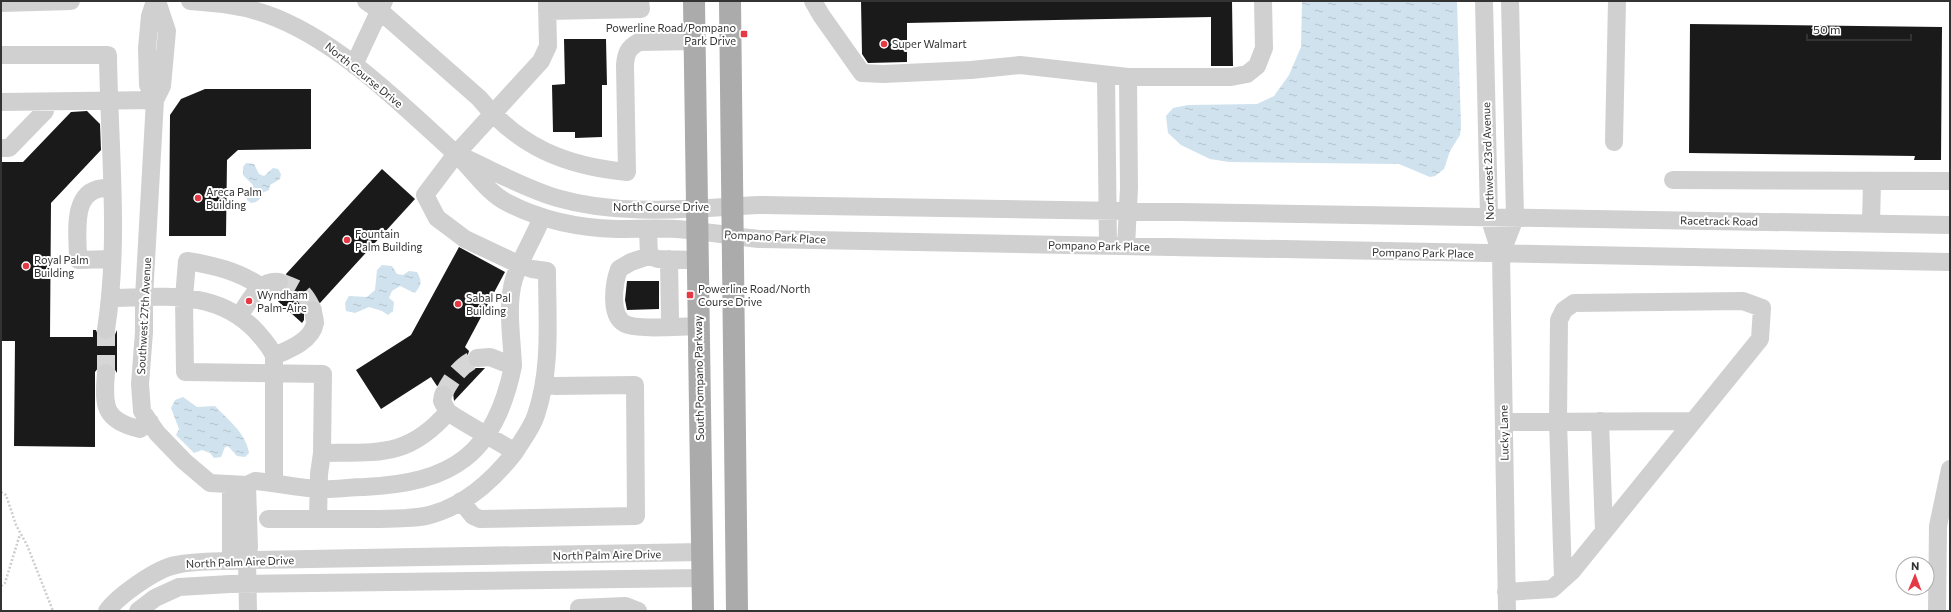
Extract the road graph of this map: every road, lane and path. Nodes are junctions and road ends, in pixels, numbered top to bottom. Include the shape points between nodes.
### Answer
1 (71, 1) edge
2 (156, 1) edge
3 (190, 1) edge
4 (640, 1) edge
5 (694, 1) edge
6 (730, 1) edge
7 (813, 1) edge
8 (1263, 1) edge
9 (1484, 1) edge
10 (1510, 1) edge
11 (1617, 1) edge
12 (1, 3) edge
13 (377, 4) edge
14 (547, 6) edge
15 (695, 41) junction
16 (1, 55) edge
17 (354, 65) junction
18 (1106, 75) junction
19 (1128, 77) junction
20 (155, 100) junction
21 (1, 102) edge
22 (45, 102) junction
23 (108, 102) junction
24 (492, 114) junction
25 (1614, 142) dead end
26 (1, 148) edge
27 (456, 154) junction
28 (1673, 180) dead end
29 (1872, 181) junction
30 (1950, 181) edge
31 (112, 188) junction
32 (733, 206) junction
33 (697, 208) junction
34 (1106, 210) junction
35 (1126, 210) junction
36 (542, 217) junction
37 (1488, 217) junction
38 (1515, 218) junction
39 (1871, 224) junction
40 (1950, 225) edge
41 (648, 229) junction
42 (698, 232) junction
43 (732, 236) junction
44 (1108, 246) junction
45 (1126, 246) junction
46 (1501, 254) junction
47 (649, 256) junction
48 (112, 258) junction
49 (669, 259) junction
50 (698, 260) junction
51 (1950, 262) edge
52 (520, 265) junction
53 (279, 282) tunnel mouth
54 (260, 286) junction
55 (144, 297) junction
56 (111, 298) junction
57 (184, 298) junction
58 (313, 310) tunnel mouth
59 (239, 316) junction
60 (699, 326) junction
61 (674, 327) junction
62 (106, 330) tunnel mouth
63 (477, 358) tunnel mouth
64 (274, 365) junction
65 (513, 366) junction
66 (106, 373) tunnel mouth
67 (544, 384) junction
68 (1558, 421) junction
69 (1600, 421) junction
70 (1694, 421) junction
71 (150, 422) junction
72 (1504, 422) junction
73 (487, 434) junction
74 (515, 452) junction
75 (322, 453) junction
76 (1950, 469) edge
77 (274, 483) junction
78 (239, 485) junction
79 (319, 489) junction
80 (1, 492) edge
81 (461, 501) junction
82 (1946, 506) edge
83 (268, 519) dead end
84 (318, 519) junction
85 (1604, 531) junction
86 (20, 533) junction
87 (702, 552) junction
88 (622, 555) junction
89 (513, 556) junction
90 (388, 558) junction
91 (247, 560) junction
92 (702, 578) junction
93 (624, 579) junction
94 (1563, 579) junction
95 (515, 580) junction
96 (390, 582) junction
97 (247, 584) junction
98 (1, 586) edge
99 (1506, 592) junction
100 (630, 609) edge
101 (52, 611) edge
102 (107, 611) edge
103 (138, 611) edge
104 (248, 611) edge
105 (579, 611) edge
106 (703, 611) edge
107 (737, 611) edge
108 (1507, 611) edge
109 (1937, 611) edge

1 - 12 street
2 - 20 street, Southwest 27th Avenue via 167,31 162,86
3 - 17 street, North Course Drive via 234,6 266,14 314,36
4 - 14 street via 641,10
5 - 15 main road, South Pompano Parkway
6 - 32 main road
7 - 18 street via 862,73 971,70 1020,65
8 - 19 street via 1264,48 1257,66 1247,74 1231,77
9 - 37 street, Northwest 23rd Avenue
10 - 38 street
11 - 25 street
13 - 17 street
13 - 24 street via 479,98
14 - 24 street via 548,46 541,61
15 - 24 street via 638,42 626,53 627,172 598,169 567,161 519,137
15 - 33 main road, South Pompano Parkway
16 - 23 street via 108,55
17 - 27 street, North Course Drive
18 - 19 street
18 - 34 street
19 - 35 street via 1129,188
20 - 23 street
20 - 55 street, Southwest 27th Avenue
21 - 22 street
22 - 23 street
22 - 26 street via 45,111 9,148
23 - 31 street
24 - 27 street
27 - 33 street, North Course Drive via 530,188 573,201 600,207 628,209
27 - 36 street, North Course Drive via 495,196
27 - 52 street via 425,195 437,218 465,238
28 - 29 street
29 - 30 street
29 - 39 street
31 - 48 street
31 - 48 street via 100,187 82,200 78,210 78,260
32 - 33 street, North Course Drive
32 - 34 street
32 - 43 main road
33 - 42 main road, South Pompano Parkway
34 - 35 street
34 - 44 street
35 - 37 street
35 - 45 street
36 - 41 street, North Course Drive via 594,227
36 - 52 street, Southwest 27th Avenue
37 - 38 street, Racetrack Road
37 - 46 street, Northwest 23rd Avenue
38 - 39 street, Racetrack Road
38 - 46 street
39 - 40 street, Racetrack Road
41 - 42 street, North Course Drive
41 - 47 street
42 - 43 street, Pompano Park Place
42 - 50 main road, South Pompano Parkway
43 - 44 street, Pompano Park Place via 759,239
43 - 107 main road
44 - 45 street, Pompano Park Place
45 - 46 street, Pompano Park Place
46 - 51 street
46 - 72 street, Lucky Lane
47 - 49 street
47 - 61 street via 619,269 614,284 618,317 626,325 645,328
48 - 56 street
49 - 50 street
49 - 61 street via 670,320
50 - 60 main road, South Pompano Parkway
52 - 65 street, Southwest 27th Avenue via 514,280 511,302
52 - 67 street via 547,271 548,361
53 - 54 street via 272,281
54 - 57 street via 249,278 218,266 187,261
54 - 59 street
55 - 56 street
55 - 57 street
55 - 71 street, Southwest 27th Avenue via 140,384 142,411
56 - 62 street
57 - 59 street via 217,304
57 - 64 street via 186,372
58 - 64 street via 315,323 310,333
59 - 64 street via 271,348
60 - 61 street
60 - 87 main road, South Pompano Parkway
63 - 65 street via 490,357
64 - 75 street via 323,374
64 - 77 street
65 - 73 street, Southwest 27th Avenue via 508,392
66 - 71 street via 104,394 106,408 112,417 125,426 140,429
67 - 74 street via 536,416
67 - 81 street via 635,385 636,516 480,519 473,516
68 - 69 street
68 - 70 street via 1559,320 1564,310 1574,303 1743,301 1762,308 1760,339
68 - 72 street
68 - 94 street
69 - 70 street
69 - 85 street
70 - 85 street
71 - 78 street, Southwest 27th Avenue via 184,461 210,483
72 - 99 street, Lucky Lane
73 - 74 street
73 - 75 street via 473,429 445,403 427,432 409,445 378,452
73 - 79 street, Southwest 27th Avenue via 465,459 449,470 422,480 390,486
74 - 81 street via 488,481
75 - 79 street
76 - 82 street
77 - 78 street, Southwest 27th Avenue via 255,481
77 - 79 street, Southwest 27th Avenue
78 - 91 street via 231,550
79 - 84 street
80 - 86 path via 6,495
81 - 84 street via 432,515 407,518
82 - 109 street via 1938,526
83 - 84 street
85 - 94 street
86 - 98 path via 5,583
86 - 101 path
87 - 88 street, North Palm Aire Drive
87 - 92 main road, South Pompano Parkway
88 - 89 street, North Palm Aire Drive
88 - 93 street
89 - 90 street, North Palm Aire Drive
89 - 95 street
90 - 91 street, North Palm Aire Drive
90 - 96 street
91 - 97 street
91 - 102 street, North Palm Aire Drive via 175,565 145,580 114,602
92 - 93 street, North Palm Aire Drive
92 - 106 main road, South Pompano Parkway
93 - 95 street, North Palm Aire Drive
93 - 100 street
94 - 99 street via 1552,589
95 - 96 street, North Palm Aire Drive
96 - 97 street, North Palm Aire Drive
97 - 103 street, North Palm Aire Drive via 179,587 155,598
97 - 104 street
99 - 108 street, Lucky Lane
100 - 105 street via 579,608

